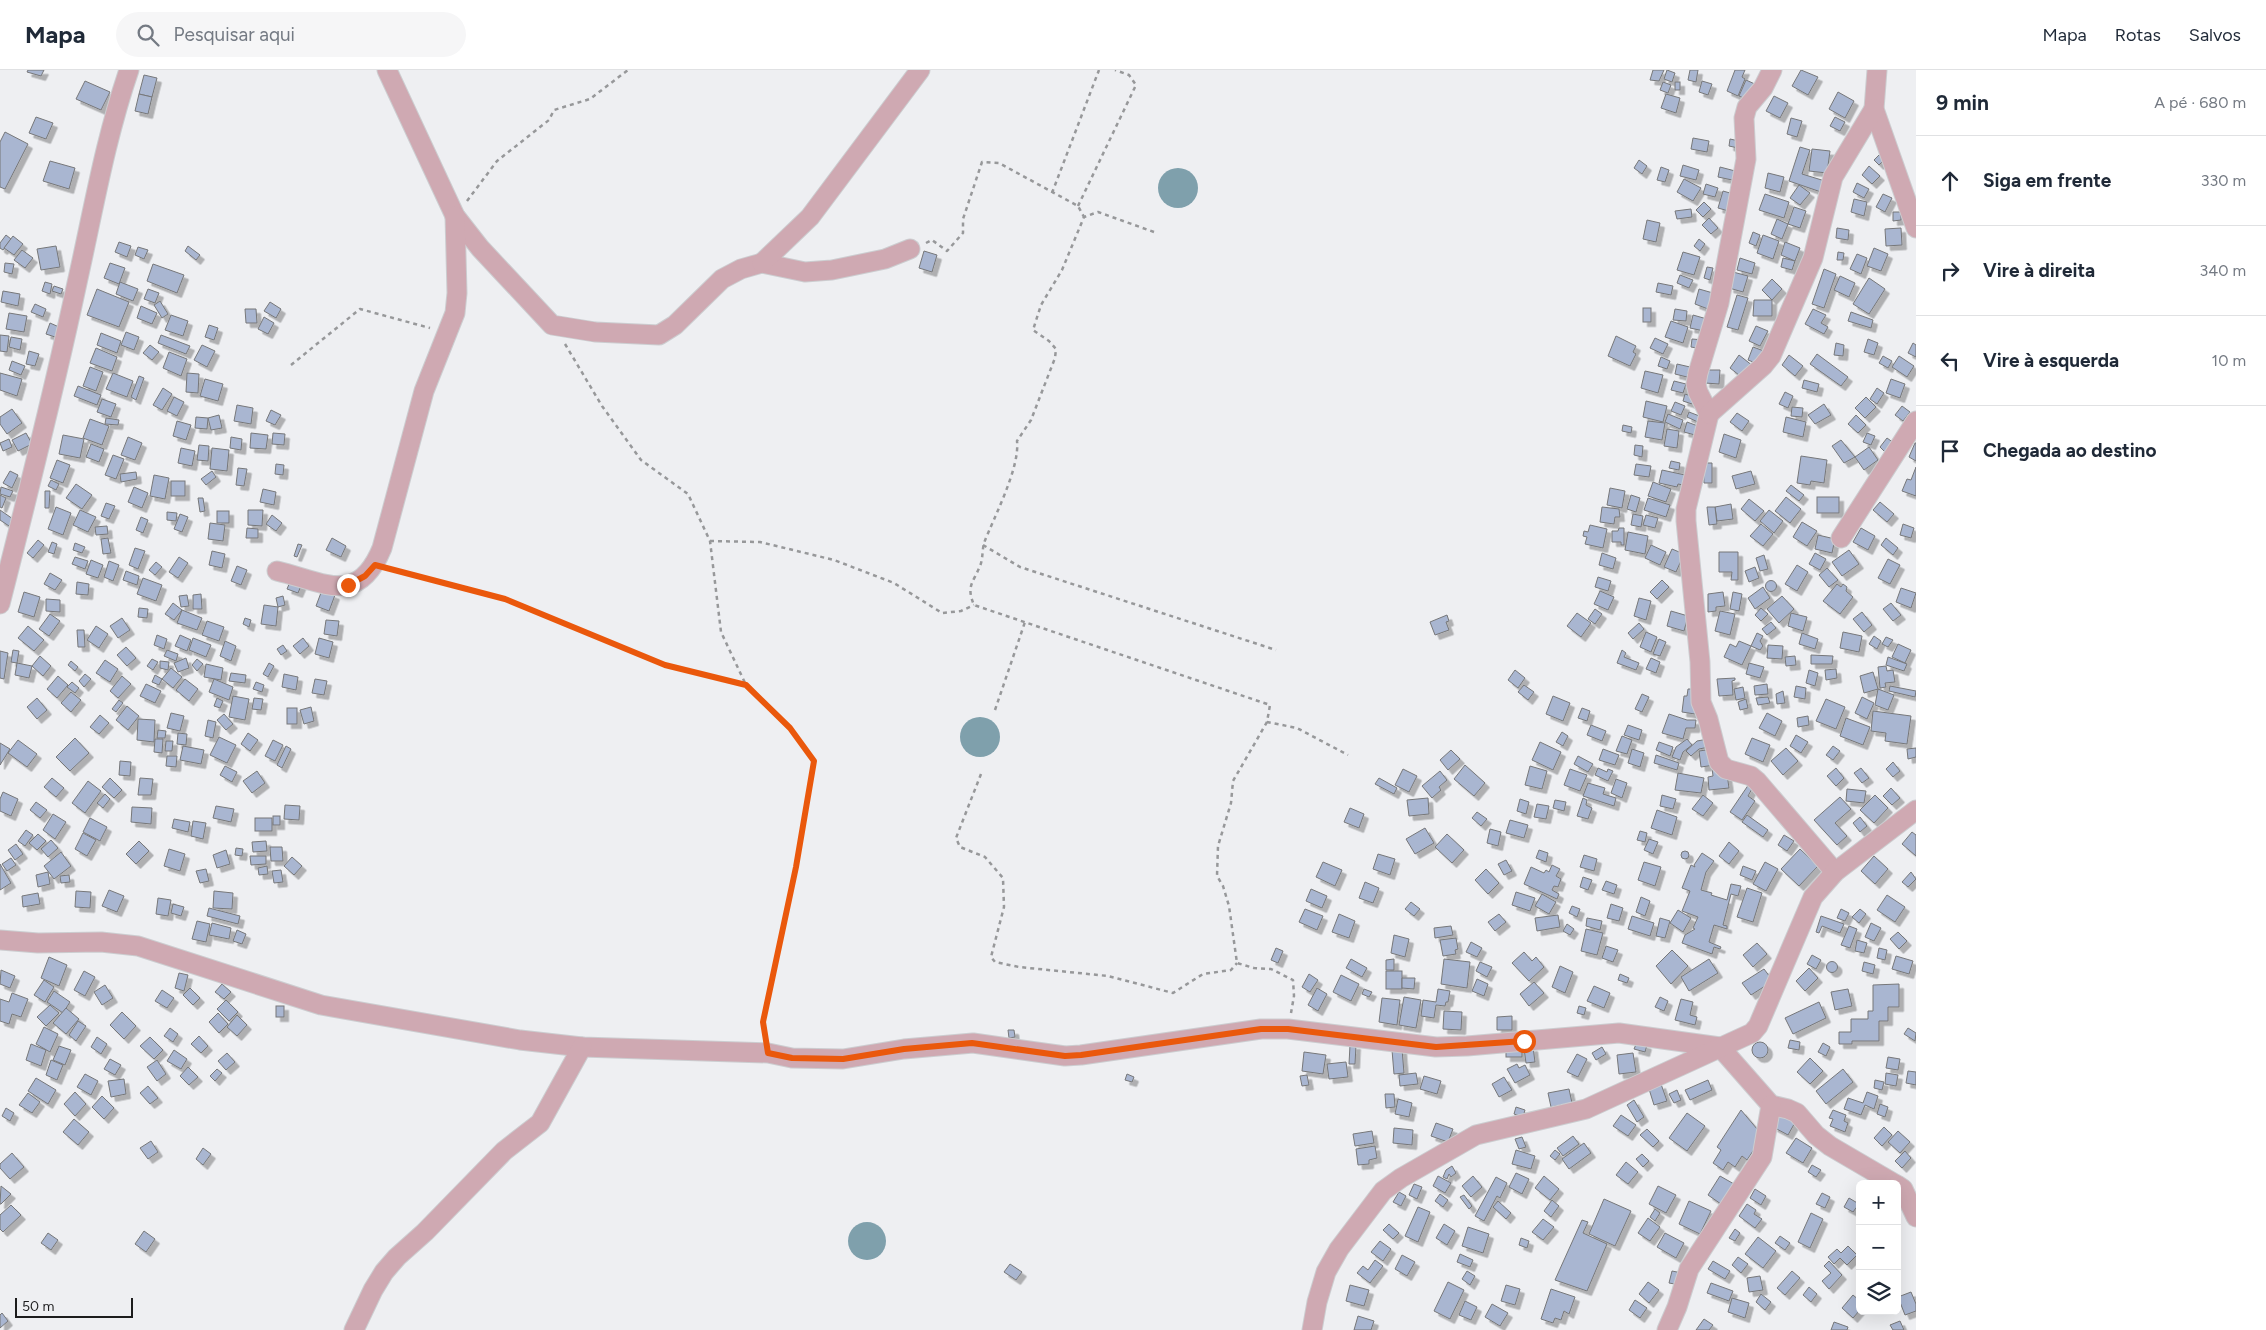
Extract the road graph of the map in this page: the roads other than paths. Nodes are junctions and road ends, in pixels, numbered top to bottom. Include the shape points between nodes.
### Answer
1 (129, 70) edge
2 (387, 70) edge
3 (920, 70) edge
4 (1772, 70) edge
5 (1877, 70) edge
6 (1874, 109) junction
7 (455, 216) junction
8 (1916, 228) edge
9 (910, 249) road end
10 (762, 263) junction
11 (1709, 414) junction
12 (1916, 421) edge
13 (1841, 538) dead end
14 (277, 571) dead end
15 (0, 604) edge
16 (1916, 810) edge
17 (1835, 872) junction
18 (0, 940) edge
19 (582, 1047) junction
20 (1720, 1047) junction
21 (1771, 1105) junction
22 (1903, 1186) edge
23 (1916, 1216) edge
24 (354, 1330) edge
25 (1312, 1330) edge
26 (1667, 1330) edge

1 - 15 street via 110,128 73,304
2 - 7 street
3 - 10 street via 810,217
4 - 11 street via 1763,88 1747,107 1744,118 1746,159 1719,303 1696,384
5 - 6 street
6 - 8 street
6 - 11 street via 1833,177 1814,258 1771,356
7 - 10 street via 480,248 552,325 595,332 659,335 675,325 722,279
7 - 14 street via 455,313 424,391 375,565 365,576 348,585 330,586
9 - 10 street via 885,259 832,270 804,272
11 - 17 street via 1686,509 1701,702 1719,762 1726,769 1757,781
12 - 13 street
16 - 17 street
17 - 20 street via 1812,897 1758,1026 1746,1037
18 - 19 street via 138,946 321,1005 520,1040
19 - 20 street via 768,1053 792,1058 843,1059 972,1043 1065,1056 1261,1029 1288,1029 1436,1047 1619,1033
19 - 24 street via 540,1123 504,1152 397,1257 373,1290
20 - 21 street
20 - 25 street via 1586,1109 1476,1135 1401,1178 1383,1191 1339,1249 1326,1272
21 - 22 street via 1797,1113 1830,1146
21 - 26 street via 1762,1157 1689,1269 1678,1307
22 - 23 street

